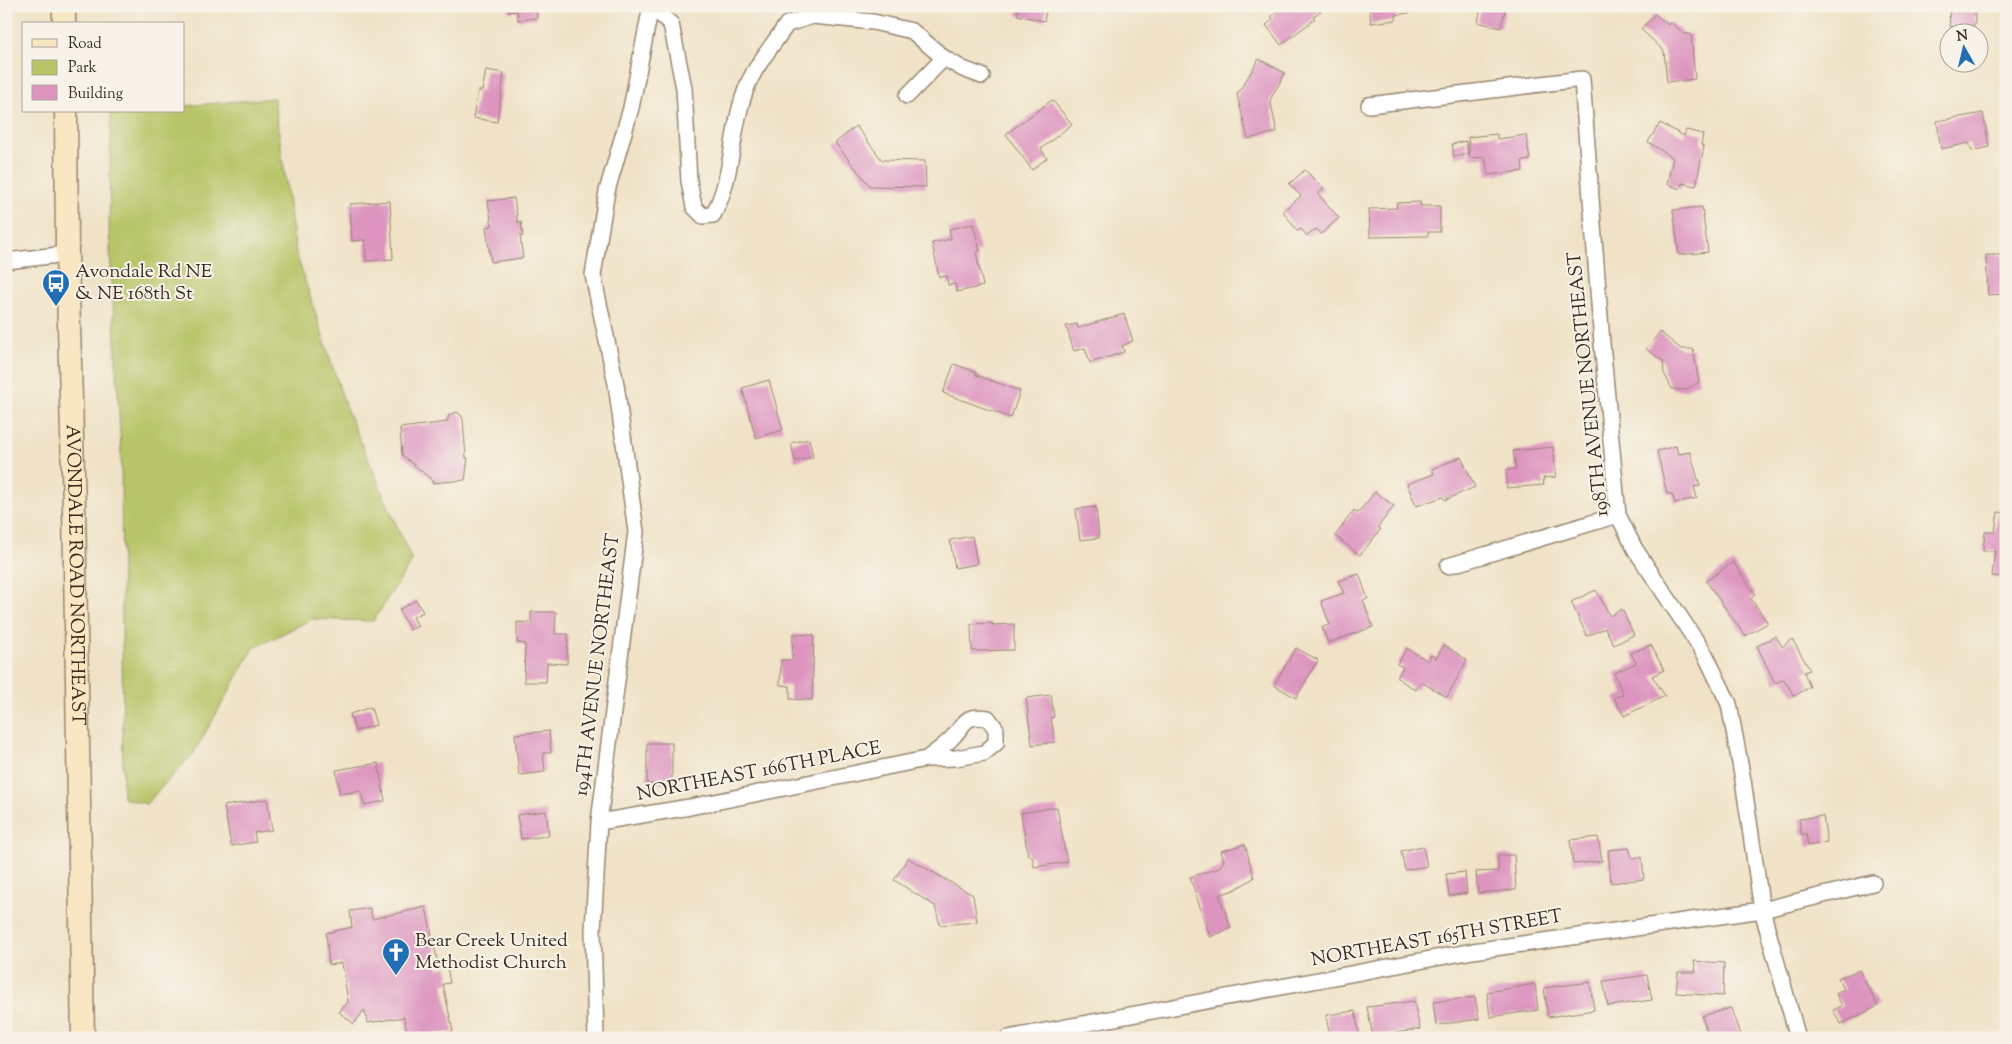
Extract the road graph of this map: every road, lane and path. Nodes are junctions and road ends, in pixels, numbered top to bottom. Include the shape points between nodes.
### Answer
1 (64, 6) edge
2 (651, 6) edge
3 (64, 22) edge
4 (944, 58) junction
5 (982, 76) dead end
6 (908, 96) dead end
7 (1369, 105) dead end
8 (66, 112) edge
9 (66, 254) junction
10 (6, 260) edge
11 (1618, 515) junction
12 (1448, 566) dead end
13 (926, 759) dead end
14 (599, 822) junction
15 (1873, 883) dead end
16 (1762, 910) junction
17 (84, 1038) edge
18 (596, 1038) edge
19 (1008, 1038) edge
20 (1798, 1038) edge

1 - 3 main road
2 - 4 street via 671,24 684,88 689,181 694,207 703,216 713,215 722,199 749,82 787,24 813,16 873,22 912,31
2 - 14 street, 194TH AVENUE NORTHEAST via 631,108 607,190 593,275 616,384 636,532
4 - 5 street
4 - 6 street
7 - 11 street, 198TH AVENUE NORTHEAST via 1582,80
8 - 9 main road, AVONDALE ROAD NORTHEAST
9 - 10 street
9 - 17 main road, AVONDALE ROAD NORTHEAST
11 - 12 street
11 - 16 street, 198TH AVENUE NORTHEAST via 1635,549 1706,656 1729,704
13 - 14 street, NORTHEAST 166TH PLACE
14 - 18 street, 194TH AVENUE NORTHEAST via 592,930
15 - 16 street, NORTHEAST 165TH STREET
16 - 19 street, NORTHEAST 165TH STREET via 1474,951
16 - 20 street, 198TH AVENUE NORTHEAST

